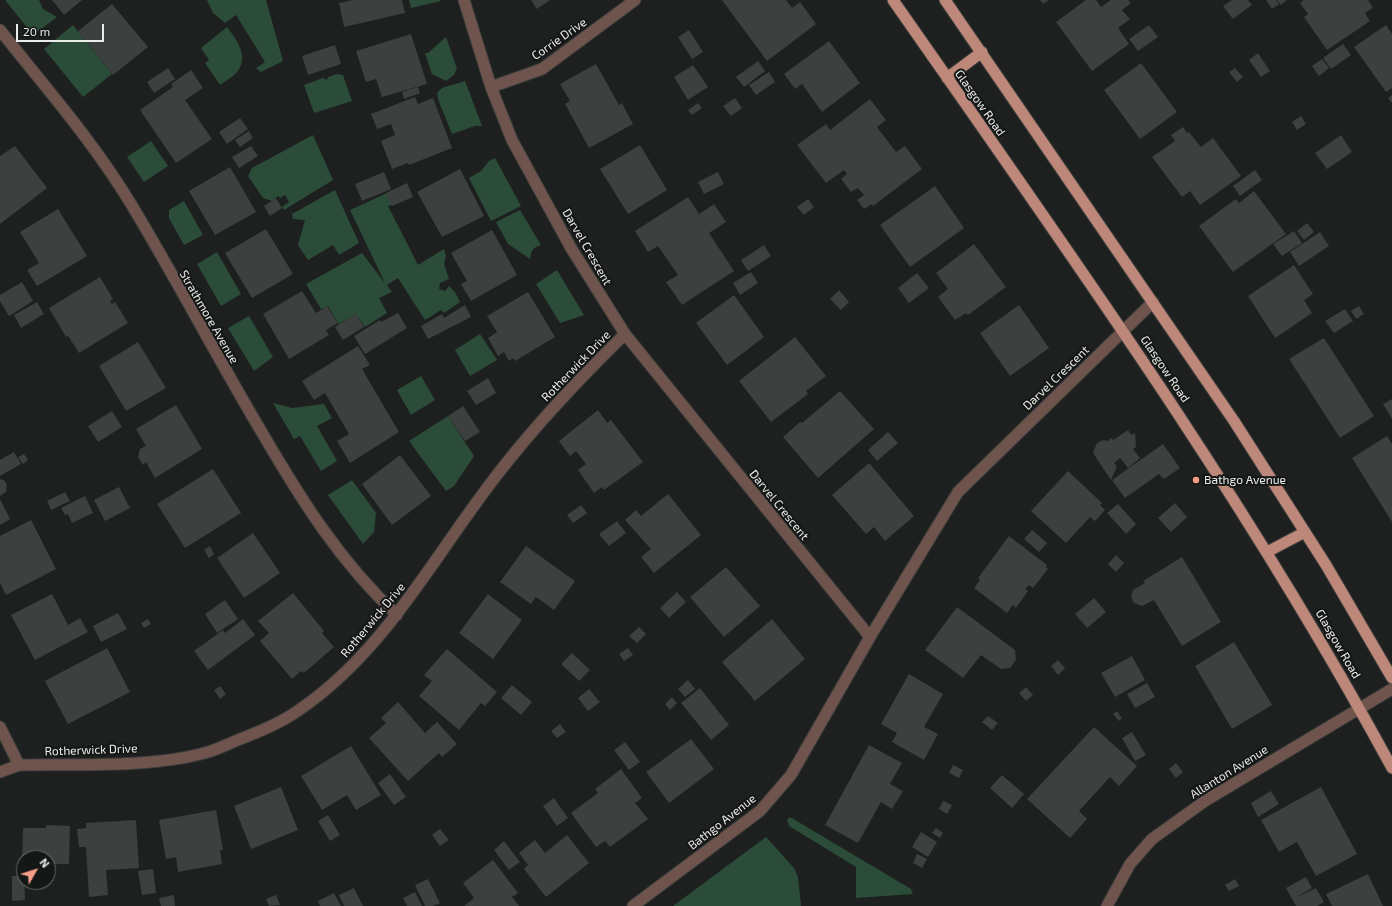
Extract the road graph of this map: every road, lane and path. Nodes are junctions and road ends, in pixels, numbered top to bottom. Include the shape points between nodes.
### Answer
1 (464, 0) edge
2 (635, 0) edge
3 (893, 0) edge
4 (945, 0) edge
5 (0, 30) edge
6 (982, 52) junction
7 (947, 78) junction
8 (491, 87) junction
9 (1153, 302) junction
10 (1124, 331) junction
11 (625, 334) junction
12 (1305, 532) junction
13 (1267, 552) junction
14 (397, 615) junction
15 (870, 637) junction
16 (1392, 678) edge
17 (1392, 689) edge
18 (1360, 709) junction
19 (0, 727) edge
20 (19, 765) junction
21 (1392, 768) edge
22 (0, 772) edge
23 (632, 906) edge
24 (1107, 906) edge

1 - 8 street, Darvel Crescent
2 - 8 street, Corrie Drive via 542,69
3 - 7 main road, Glasgow Road
4 - 6 main road
5 - 14 street, Strathmore Avenue via 78,126 130,202 236,389 320,526 350,566
6 - 7 main road
6 - 9 main road
7 - 10 main road, Glasgow Road
8 - 11 street, Darvel Crescent via 512,140 564,235
9 - 10 street, Darvel Crescent
9 - 12 main road
10 - 13 main road, Glasgow Road
10 - 15 street, Darvel Crescent via 958,492
11 - 14 street, Rotherwick Drive via 581,377 503,466
11 - 15 street, Darvel Crescent
12 - 13 main road
12 - 16 main road
13 - 18 main road, Glasgow Road
14 - 20 street, Rotherwick Drive via 370,648 336,682 297,712 208,752 161,761
15 - 23 street, Bathgo Avenue via 791,774 760,811
17 - 18 street, Allanton Avenue
18 - 21 main road, Glasgow Road
18 - 24 street, Allanton Avenue via 1205,801 1152,839 1130,864
19 - 20 street
20 - 22 street, Rotherwick Drive

